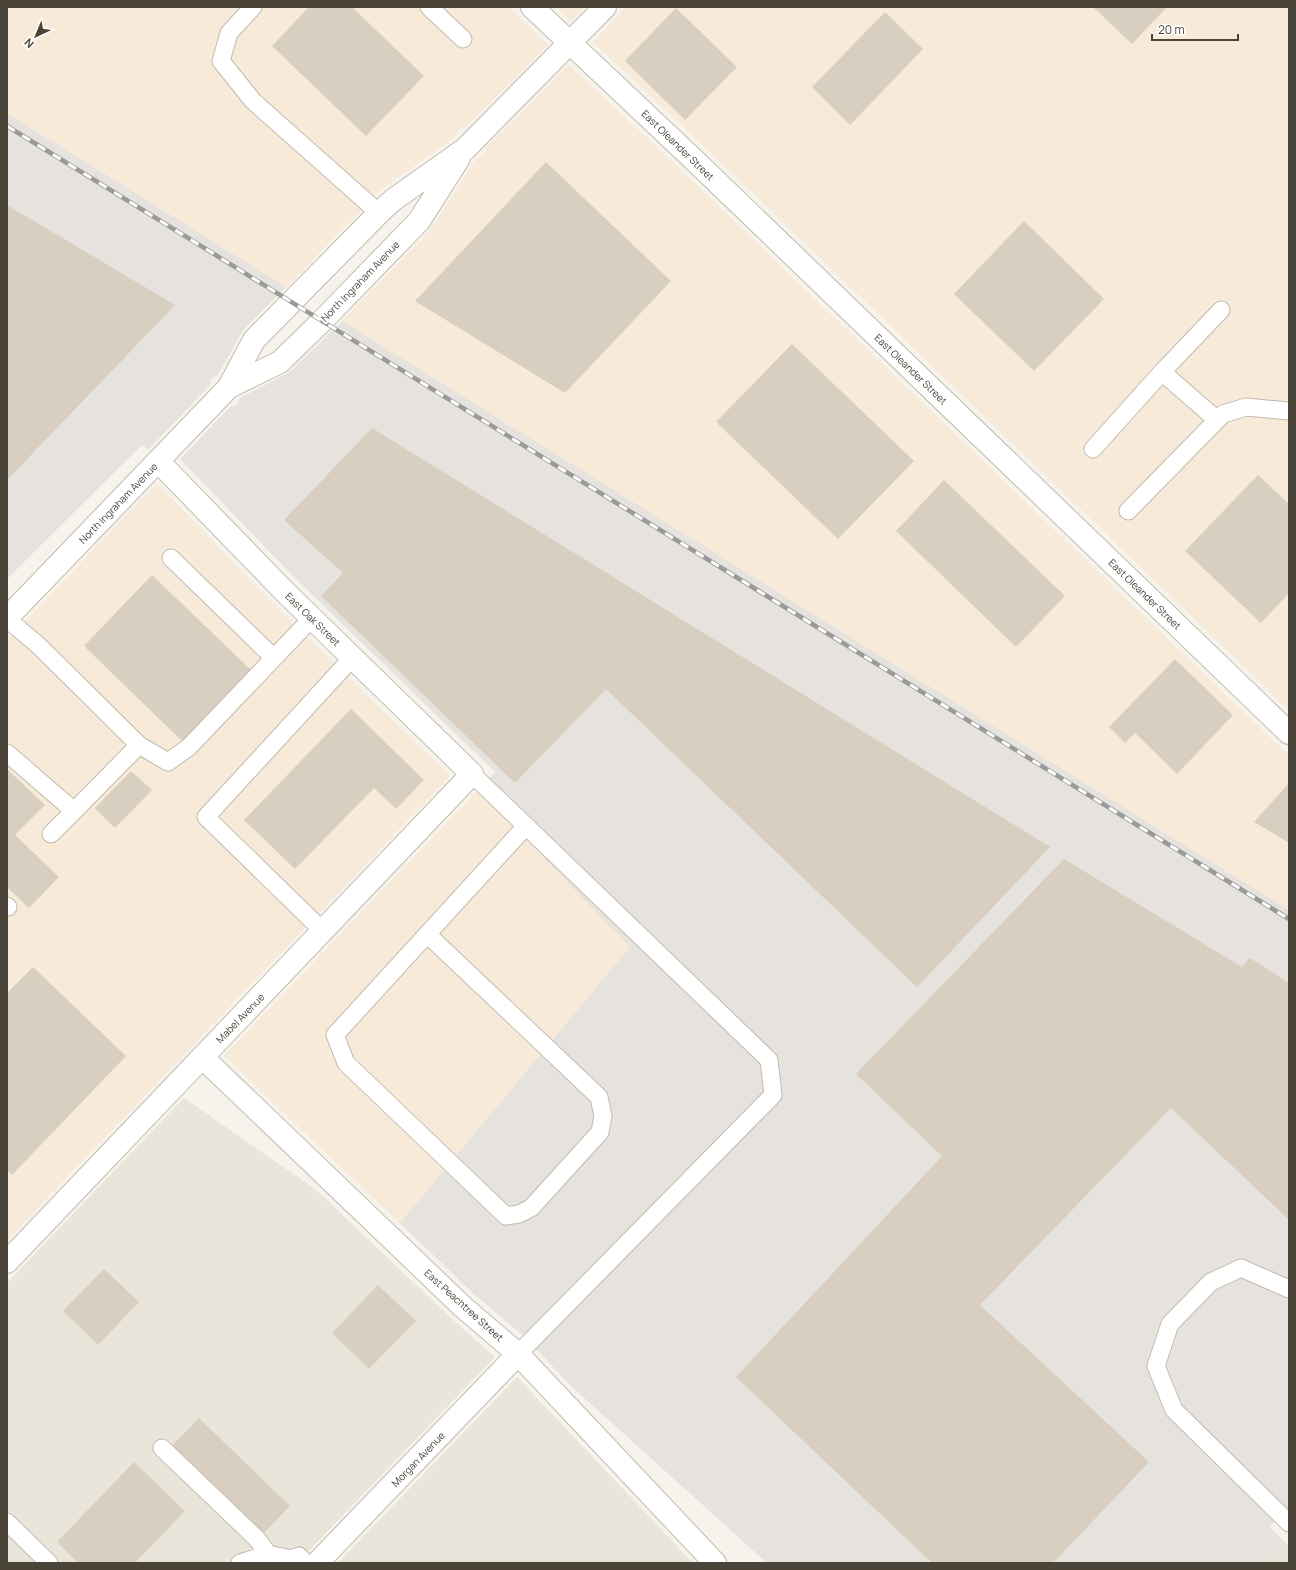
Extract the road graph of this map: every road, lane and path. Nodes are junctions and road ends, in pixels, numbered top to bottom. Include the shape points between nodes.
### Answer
1 (253, 7) edge
2 (429, 7) edge
3 (532, 7) edge
4 (605, 7) edge
5 (463, 39) dead end
6 (570, 43) junction
7 (465, 149) junction
8 (379, 214) junction
9 (1221, 310) dead end
10 (1162, 372) junction
11 (229, 387) junction
12 (1289, 411) edge
13 (1217, 420) junction
14 (1093, 449) dead end
15 (158, 461) junction
16 (1128, 511) dead end
17 (171, 558) dead end
18 (312, 618) junction
19 (7, 619) edge
20 (274, 658) junction
21 (352, 658) junction
22 (1289, 733) edge
23 (139, 745) junction
24 (7, 753) edge
25 (472, 774) junction
26 (74, 811) junction
27 (526, 826) junction
28 (51, 834) dead end
29 (323, 931) junction
30 (427, 934) junction
31 (202, 1057) junction
32 (7, 1262) edge
33 (1289, 1289) edge
34 (518, 1354) junction
35 (162, 1448) dead end
36 (7, 1522) edge
37 (1289, 1523) edge
38 (268, 1554) junction
39 (49, 1563) edge
40 (240, 1563) edge
41 (305, 1563) edge
42 (318, 1563) edge
43 (716, 1563) edge

1 - 8 lane via 229,33 221,61 253,101
2 - 5 lane
3 - 6 street, East Oleander Street
4 - 6 street, North Ingraham Avenue
6 - 7 street, North Ingraham Avenue
6 - 22 street, East Oleander Street
7 - 8 street, North Ingraham Avenue via 393,200
7 - 11 street, North Ingraham Avenue via 419,221 322,321 280,362
8 - 11 street, North Ingraham Avenue via 254,340
9 - 10 lane
10 - 13 lane
10 - 14 lane
11 - 15 street, North Ingraham Avenue
12 - 13 lane via 1246,407 1223,414
13 - 16 lane
15 - 18 street, East Oak Street
15 - 19 street, North Ingraham Avenue
17 - 20 lane
18 - 20 lane
18 - 21 street, East Oak Street
19 - 23 lane via 38,645
20 - 23 lane via 189,747 168,762
21 - 25 street, East Oak Street
21 - 29 lane via 206,817
23 - 26 lane
24 - 26 lane
25 - 27 lane
25 - 29 street, Mabel Avenue
26 - 28 lane
27 - 30 lane
27 - 34 lane via 769,1060 773,1095
29 - 31 street, Mabel Avenue
30 - 30 lane via 335,1035 346,1063 506,1216 519,1214 531,1208 600,1132 603,1116 599,1097
31 - 32 street, Mabel Avenue
31 - 34 street, East Peachtree Street via 463,1307
33 - 37 lane via 1241,1268 1211,1282 1170,1324 1156,1366 1174,1410
34 - 42 street, Morgan Avenue
34 - 43 street, East Peachtree Street
35 - 38 lane via 257,1539
36 - 39 lane
38 - 40 lane
38 - 41 lane via 291,1559 299,1556

